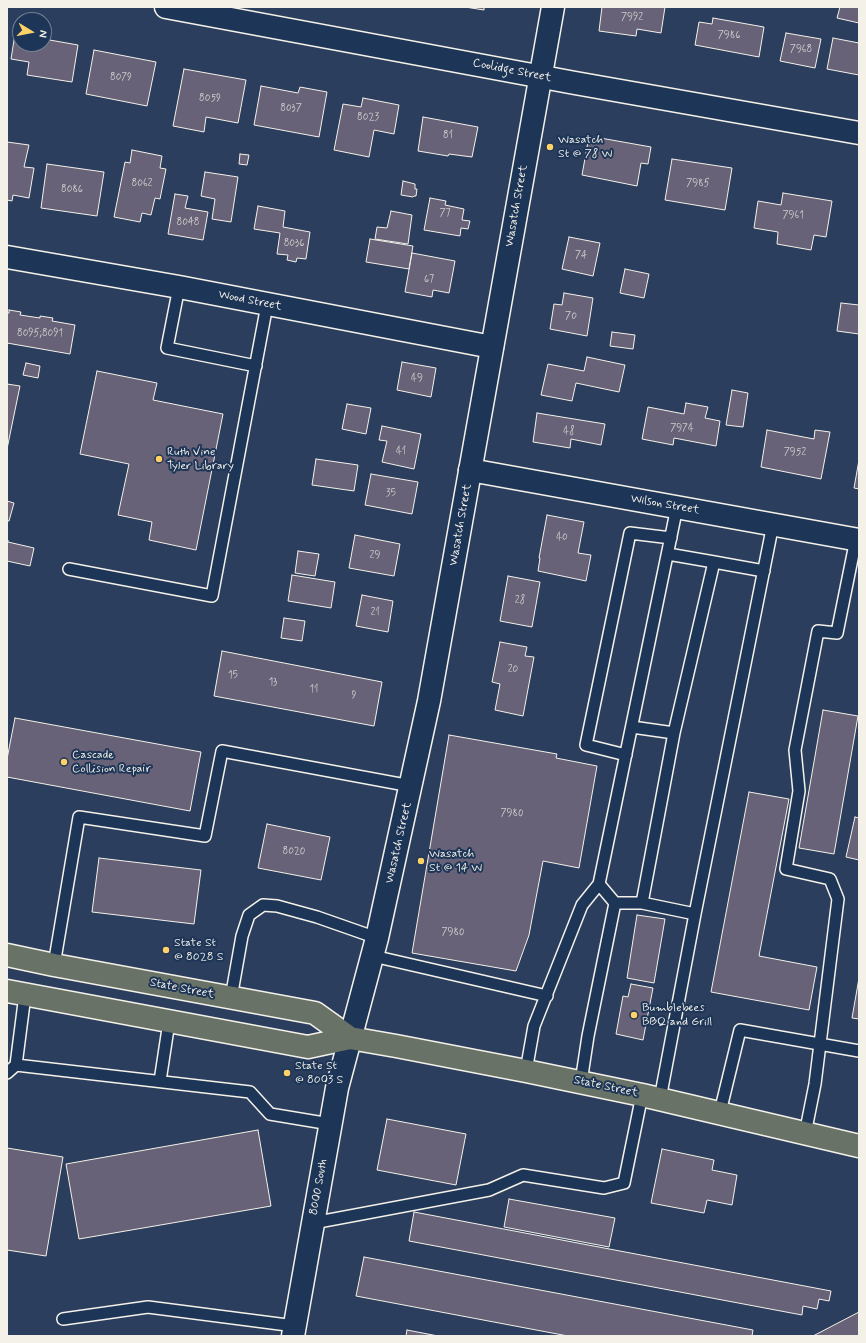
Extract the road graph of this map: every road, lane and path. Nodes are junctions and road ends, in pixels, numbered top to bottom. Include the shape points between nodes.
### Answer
1 (166, 7) edge
2 (553, 7) edge
3 (540, 76) junction
4 (859, 133) edge
5 (7, 257) edge
6 (178, 287) junction
7 (267, 304) junction
8 (492, 347) junction
9 (256, 366) junction
10 (470, 470) junction
11 (677, 507) junction
12 (773, 524) junction
13 (671, 538) junction
14 (858, 539) edge
15 (668, 554) junction
16 (714, 562) junction
17 (69, 569) dead end
18 (764, 571) junction
19 (632, 727) junction
20 (674, 733) junction
21 (626, 755) junction
22 (411, 786) junction
23 (599, 884) junction
24 (615, 903) junction
25 (642, 903) junction
26 (695, 914) junction
27 (375, 947) junction
28 (7, 955) edge
29 (54, 965) junction
30 (16, 993) edge
31 (547, 996) junction
32 (231, 998) junction
33 (169, 1022) junction
34 (350, 1038) junction
35 (820, 1044) junction
36 (859, 1051) edge
37 (16, 1065) junction
38 (526, 1070) junction
39 (7, 1073) edge
40 (160, 1081) junction
41 (581, 1082) junction
42 (651, 1097) junction
43 (720, 1112) junction
44 (330, 1124) junction
45 (805, 1134) junction
46 (859, 1146) edge
47 (312, 1222) junction
48 (63, 1319) dead end
49 (294, 1331) edge

1 - 3 street, Coolidge Street
2 - 3 street, Wasatch Street
3 - 4 street, Coolidge Street
3 - 8 street, Wasatch Street
5 - 6 street, Wood Street
6 - 7 street, Wood Street
6 - 9 lane via 167,348
7 - 8 street, Wood Street
7 - 9 lane
8 - 10 street, Wasatch Street
9 - 17 lane via 212,596
10 - 11 street, Wilson Street
10 - 22 street, Wasatch Street via 429,701
11 - 12 street, Wilson Street
11 - 13 lane
12 - 14 street, Wilson Street
12 - 18 lane
13 - 15 lane
13 - 21 lane via 630,533 587,738 586,745
14 - 35 lane via 837,633 818,631 795,750 799,791 786,869 830,879 838,899
15 - 16 lane
15 - 19 lane
16 - 18 lane
16 - 20 lane
18 - 26 lane
19 - 20 lane
19 - 21 lane
20 - 25 lane
21 - 23 lane
22 - 27 street, Wasatch Street
22 - 29 lane via 222,751 205,836 79,817
23 - 24 lane
23 - 31 lane via 582,905
24 - 25 lane
24 - 41 lane
25 - 26 lane
26 - 42 lane
27 - 31 lane
27 - 32 lane via 317,917 277,906 263,905 249,915 242,936
27 - 34 street, Wasatch Street
28 - 29 main road, State Street
29 - 32 main road, State Street
30 - 33 main road, State Street
30 - 37 lane
31 - 38 lane via 534,1026
32 - 34 main road, State Street via 315,1013
33 - 34 main road, State Street via 308,1048
33 - 40 lane
34 - 38 main road, State Street
34 - 44 street, 8000 South
35 - 36 lane
35 - 43 lane via 740,1030
35 - 45 lane
37 - 39 lane
37 - 40 lane
38 - 41 main road, State Street
40 - 44 lane via 250,1092 270,1114
41 - 42 main road, State Street
42 - 43 main road, State Street
42 - 47 lane via 624,1182 604,1188 523,1175 489,1190
43 - 45 main road, State Street
44 - 47 street, 8000 South
45 - 46 main road, State Street
47 - 49 street, 8000 South
48 - 49 lane via 148,1307

